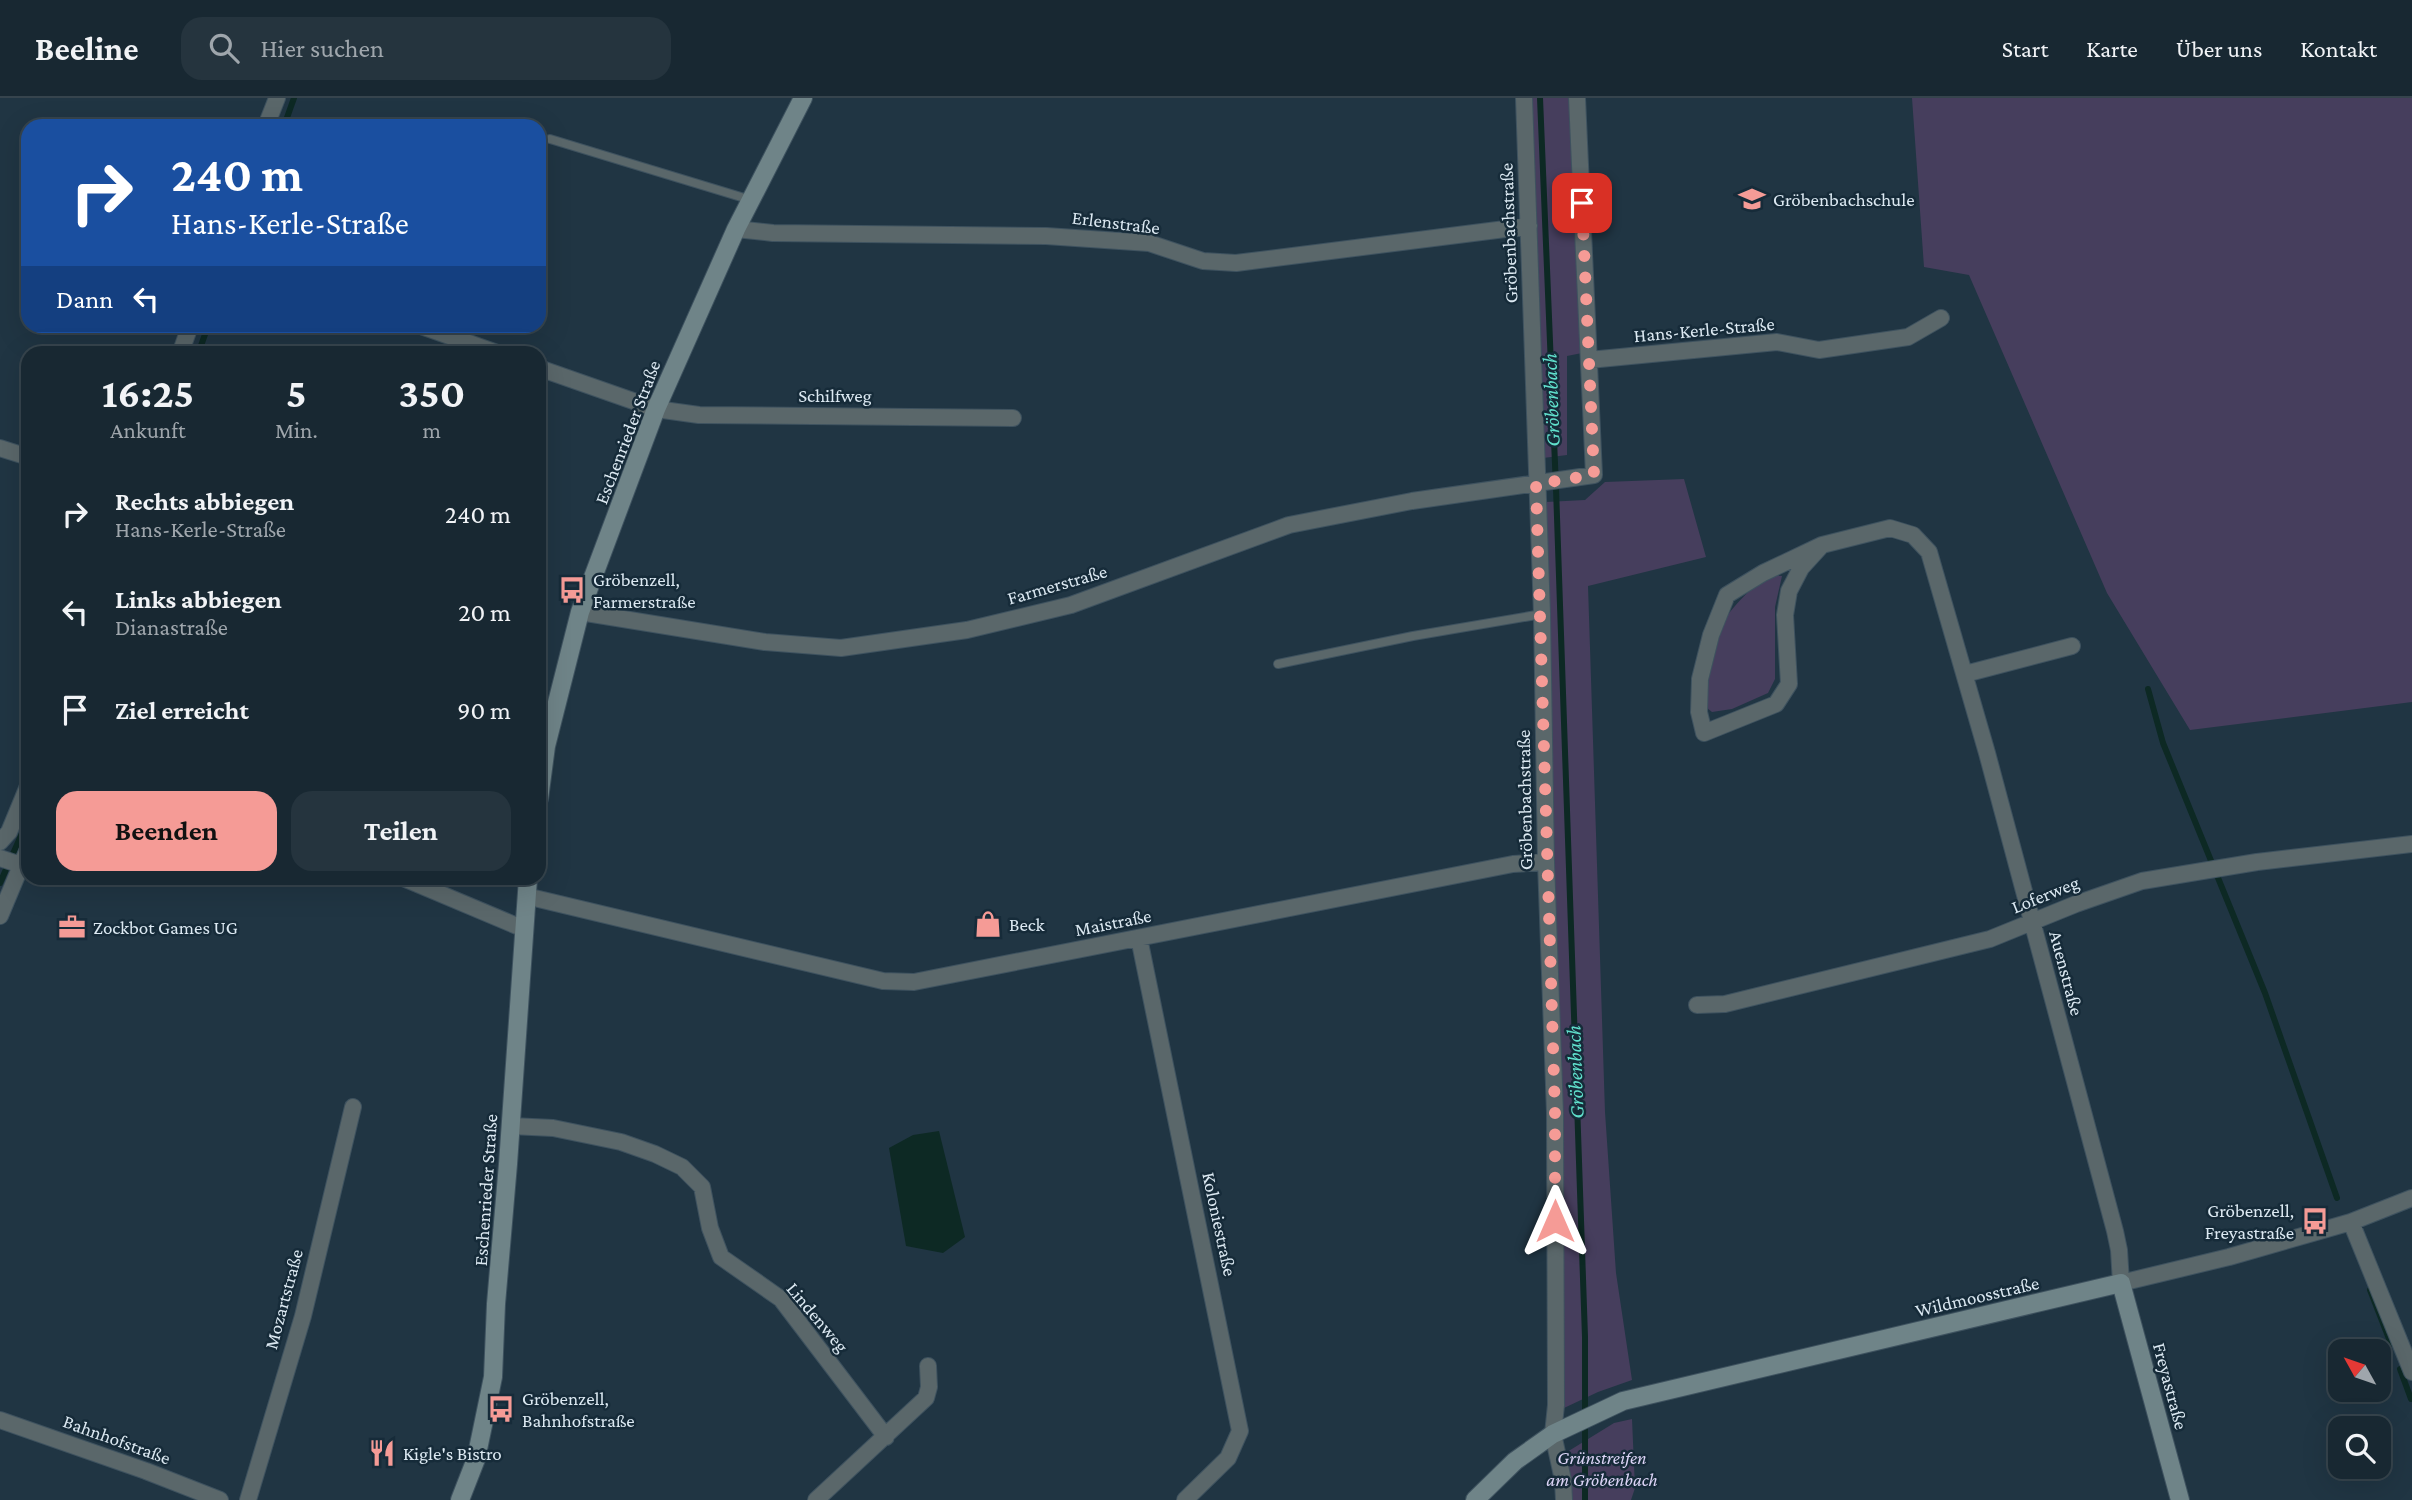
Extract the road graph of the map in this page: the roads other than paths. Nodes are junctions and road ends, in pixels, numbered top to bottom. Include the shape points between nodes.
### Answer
1 (803, 98) edge
2 (1524, 98) edge
3 (1577, 98) edge
4 (275, 99) edge
5 (268, 119) edge
6 (550, 139) dead end
7 (751, 200) junction
8 (1529, 226) junction
9 (736, 229) junction
10 (1941, 318) dead end
11 (441, 333) edge
12 (477, 346) edge
13 (1589, 360) junction
14 (546, 371) edge
15 (656, 410) junction
16 (1013, 418) dead end
17 (0, 448) edge
18 (21, 455) edge
19 (1542, 482) junction
20 (1822, 545) junction
21 (580, 612) junction
22 (1542, 614) junction
23 (2072, 646) dead end
24 (1278, 664) dead end
25 (1965, 674) junction
26 (546, 746) edge
27 (21, 803) edge
28 (0, 842) edge
29 (2412, 844) edge
30 (0, 858) edge
31 (21, 861) edge
32 (1546, 862) junction
33 (19, 864) junction
34 (420, 885) edge
35 (527, 887) edge
36 (0, 916) edge
37 (2032, 922) junction
38 (524, 929) junction
39 (1139, 938) junction
40 (1697, 1005) dead end
41 (353, 1107) dead end
42 (511, 1126) junction
43 (2412, 1198) edge
44 (2351, 1222) junction
45 (2121, 1283) junction
46 (928, 1366) dead end
47 (2412, 1372) edge
48 (0, 1420) edge
49 (1553, 1434) junction
50 (886, 1437) junction
51 (220, 1500) edge
52 (248, 1500) edge
53 (460, 1500) edge
54 (817, 1500) edge
55 (1185, 1500) edge
56 (1475, 1500) edge
57 (1564, 1500) edge
58 (2180, 1500) edge

1 - 7 street, Eschenrieder Straße
2 - 8 street, Gröbenbachstraße
3 - 13 street
4 - 5 street
6 - 7 lane
7 - 9 street, Eschenrieder Straße
8 - 9 street, Erlenstraße via 1236,263 1203,261 1149,243 1046,236
8 - 19 street, Gröbenbachstraße
9 - 15 street, Eschenrieder Straße
10 - 13 street, Hans-Kerle-Straße via 1908,337 1819,350 1777,341
11 - 12 street
13 - 19 street via 1594,475
14 - 15 street, Schilfweg
15 - 16 street, Schilfweg via 699,415
15 - 21 street, Eschenrieder Straße
17 - 18 street
19 - 21 street, Farmerstraße via 1412,501 1289,526 1071,605 967,630 841,648 765,642
19 - 22 street, Gröbenbachstraße
20 - 20 street, Auenstraße via 1727,595 1700,680 1704,733 1776,705 1788,684 1785,615 1789,591 1801,568
20 - 25 street, Auenstraße via 1890,528 1913,535 1929,552
21 - 26 street, Eschenrieder Straße
22 - 24 lane
22 - 32 street, Gröbenbachstraße
23 - 25 street
25 - 37 street, Auenstraße
27 - 28 street
29 - 37 street, Loferweg via 2142,881
30 - 33 street
31 - 33 street
32 - 39 street, Maistraße via 1513,864
32 - 49 street, Gröbenbachstraße via 1555,1125
33 - 36 street
34 - 38 street
35 - 38 street, Eschenrieder Straße
35 - 39 street, Maistraße via 883,981 914,982
37 - 40 street, Loferweg via 1968,945 1725,1004
37 - 45 street, Auenstraße via 2119,1250
38 - 42 street, Eschenrieder Straße
39 - 55 street, Koloniestraße via 1240,1431 1228,1458
41 - 52 street, Mozartstraße via 303,1316
42 - 50 street, Lindenweg via 554,1128 621,1142 682,1167 702,1187 721,1256 781,1299
42 - 53 street, Eschenrieder Straße via 493,1377 476,1459
43 - 44 street, Wildmoosstraße
44 - 45 street, Wildmoosstraße
44 - 47 street
45 - 49 street, Wildmoosstraße via 1636,1398
45 - 58 street, Freyastraße
46 - 50 street via 926,1398
48 - 51 street, Bahnhofstraße
49 - 56 street, Wildmoosstraße via 1515,1461
49 - 57 street, Gröbenbachstraße
50 - 54 street

